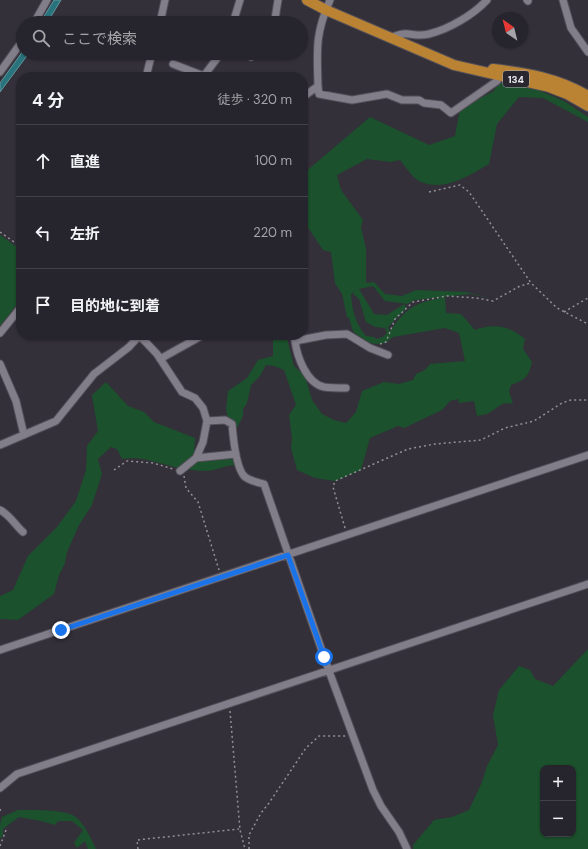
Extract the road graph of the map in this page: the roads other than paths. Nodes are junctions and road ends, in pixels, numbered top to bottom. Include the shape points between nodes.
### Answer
1 (47, 0) edge
2 (165, 0) edge
3 (240, 0) edge
4 (278, 0) edge
5 (308, 0) edge
6 (330, 0) edge
7 (487, 0) edge
8 (563, 0) edge
9 (326, 10) junction
10 (38, 16) edge
11 (162, 16) edge
12 (235, 16) edge
13 (275, 16) edge
14 (390, 38) junction
15 (16, 50) edge
16 (588, 52) edge
17 (150, 60) edge
18 (216, 60) edge
19 (442, 60) junction
20 (173, 64) dead end
21 (0, 72) edge
22 (147, 72) edge
23 (192, 72) edge
24 (208, 72) edge
25 (500, 76) junction
26 (318, 86) junction
27 (308, 93) edge
28 (588, 96) edge
29 (588, 106) edge
30 (16, 313) edge
31 (0, 333) edge
32 (308, 337) edge
33 (135, 340) edge
34 (143, 340) edge
35 (194, 340) edge
36 (294, 340) edge
37 (388, 355) dead end
38 (160, 359) junction
39 (0, 364) edge
40 (346, 388) dead end
41 (207, 421) junction
42 (24, 435) junction
43 (0, 445) edge
44 (236, 454) junction
45 (588, 455) edge
46 (196, 458) junction
47 (180, 471) road end
48 (0, 510) edge
49 (24, 532) dead end
50 (288, 555) junction
51 (588, 584) edge
52 (0, 650) edge
53 (329, 671) junction
54 (0, 788) edge
55 (407, 849) edge

1 - 10 street
2 - 11 street
3 - 12 street
4 - 13 street
5 - 9 highway, 134
6 - 9 street
7 - 14 street via 476,11 440,30 419,35 405,32
8 - 16 street via 571,28
9 - 14 highway, 134
9 - 26 street via 316,43
14 - 19 highway, 134
15 - 21 street
17 - 22 street
18 - 24 street
19 - 25 highway, 134
19 - 28 highway, 134 via 480,68 530,73 571,86
20 - 23 street
25 - 26 street via 497,81 451,113 441,105 424,104 419,100 402,100 387,94 352,100 331,97 319,94
25 - 29 highway, 134 via 549,87
26 - 27 street
30 - 31 street
32 - 37 street via 347,334 366,346
33 - 42 street via 94,374 56,421
34 - 38 street
35 - 38 street
36 - 40 street via 296,356 304,370 315,381 322,387
38 - 41 street via 182,392 195,398 203,408
39 - 42 street via 16,400
41 - 44 street via 225,420 232,424
41 - 46 street via 203,442
42 - 43 street
44 - 46 street
44 - 50 street via 243,475 264,484
45 - 50 street
46 - 47 street
48 - 49 street
50 - 52 street
50 - 53 street
51 - 53 street
53 - 54 street via 17,774
53 - 55 street via 381,806

